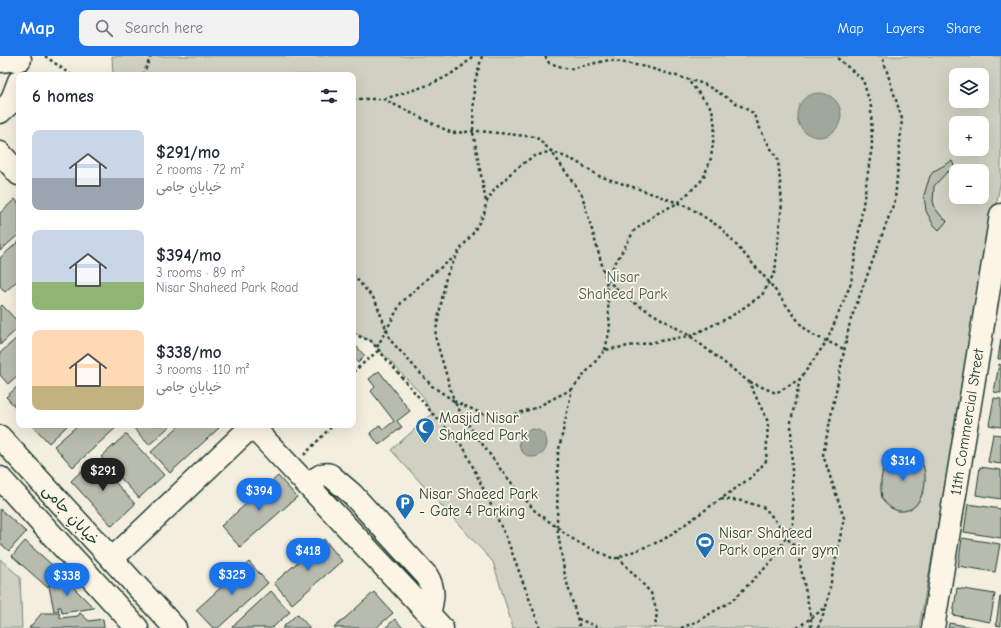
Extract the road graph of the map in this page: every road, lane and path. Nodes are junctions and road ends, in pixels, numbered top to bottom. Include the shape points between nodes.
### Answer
1 (45, 56) edge
2 (151, 56) edge
3 (473, 56) edge
4 (482, 56) edge
5 (545, 56) edge
6 (612, 56) edge
7 (835, 56) edge
8 (882, 56) edge
9 (609, 60) junction
10 (67, 72) edge
11 (143, 72) edge
12 (687, 79) junction
13 (16, 89) edge
14 (356, 99) edge
15 (384, 99) junction
16 (0, 112) edge
17 (473, 132) junction
18 (551, 151) junction
19 (0, 153) edge
20 (16, 171) edge
21 (486, 203) junction
22 (678, 203) junction
23 (1001, 215) edge
24 (456, 256) junction
25 (356, 278) edge
26 (606, 279) junction
27 (769, 282) junction
28 (386, 328) junction
29 (356, 335) edge
30 (690, 336) junction
31 (827, 341) junction
32 (377, 347) junction
33 (844, 349) junction
34 (379, 350) junction
35 (605, 350) junction
36 (356, 369) edge
37 (800, 379) junction
38 (749, 382) junction
39 (572, 389) junction
40 (454, 401) junction
41 (249, 428) edge
42 (253, 428) edge
43 (330, 428) edge
44 (0, 437) edge
45 (290, 466) junction
46 (0, 478) edge
47 (720, 499) junction
48 (557, 527) junction
49 (786, 537) junction
50 (618, 558) junction
51 (112, 559) junction
52 (826, 607) junction
53 (811, 618) junction
54 (577, 619) junction
55 (436, 621) edge
56 (137, 628) edge
57 (175, 628) edge
58 (540, 628) edge
59 (580, 628) edge
60 (602, 628) edge
61 (655, 628) edge
62 (681, 628) edge
63 (797, 628) edge
64 (811, 628) edge
65 (818, 628) edge
66 (933, 628) edge

1 - 10 path
2 - 11 path
3 - 15 path via 463,67 430,85
4 - 17 path via 474,85
5 - 9 path via 549,63 569,69
6 - 9 path
7 - 31 path via 863,80 871,107 872,146 851,283
8 - 33 path via 902,119 895,200 850,322
9 - 12 path
12 - 22 path via 712,109 715,127 710,158 703,179
12 - 27 path via 704,84 753,113 778,160 782,203 775,272
13 - 16 street via 11,102
14 - 15 path
15 - 17 path via 452,133
17 - 18 path via 536,137
17 - 21 path
18 - 21 path via 532,157 512,172 495,189
18 - 22 path via 575,161 599,176
18 - 26 path via 582,195
19 - 20 street
21 - 24 path via 484,214
22 - 26 path via 656,214 634,231
22 - 27 path via 689,207 721,228
23 - 66 street, 11th Commercial Street
24 - 28 path via 401,303
24 - 40 path via 446,278 435,336
25 - 28 path via 376,300
26 - 30 path via 628,299
26 - 35 path via 610,328
27 - 30 path via 762,295 730,317
27 - 31 path via 802,326 813,335
28 - 32 path
28 - 40 path via 391,341 432,386
29 - 32 path via 371,340
30 - 35 path
30 - 38 path
31 - 33 path
31 - 37 path
32 - 34 path
33 - 52 path via 823,455 844,518
34 - 36 path
34 - 58 path via 464,448 507,539
35 - 39 path
37 - 38 path via 776,392
37 - 49 path via 792,421 793,524
38 - 47 path via 768,422 766,461 753,476
39 - 40 path via 535,408 496,420
39 - 48 path via 558,454
40 - 48 path via 501,470 535,511
41 - 51 street
42 - 45 street
43 - 45 path via 307,453
44 - 51 street, خیابانِ جامی
45 - 55 street
46 - 56 street, خیابانِ جامی
47 - 49 path via 744,501 765,508
47 - 50 path via 663,540
48 - 50 path via 577,542 614,559
48 - 54 path via 565,576
49 - 53 path via 797,549
49 - 62 path via 774,559 733,600
50 - 61 path via 651,594 657,612
51 - 57 street, خیابانِ جامی
52 - 53 path
52 - 65 path
53 - 63 path
53 - 64 path
54 - 59 path
54 - 60 path

